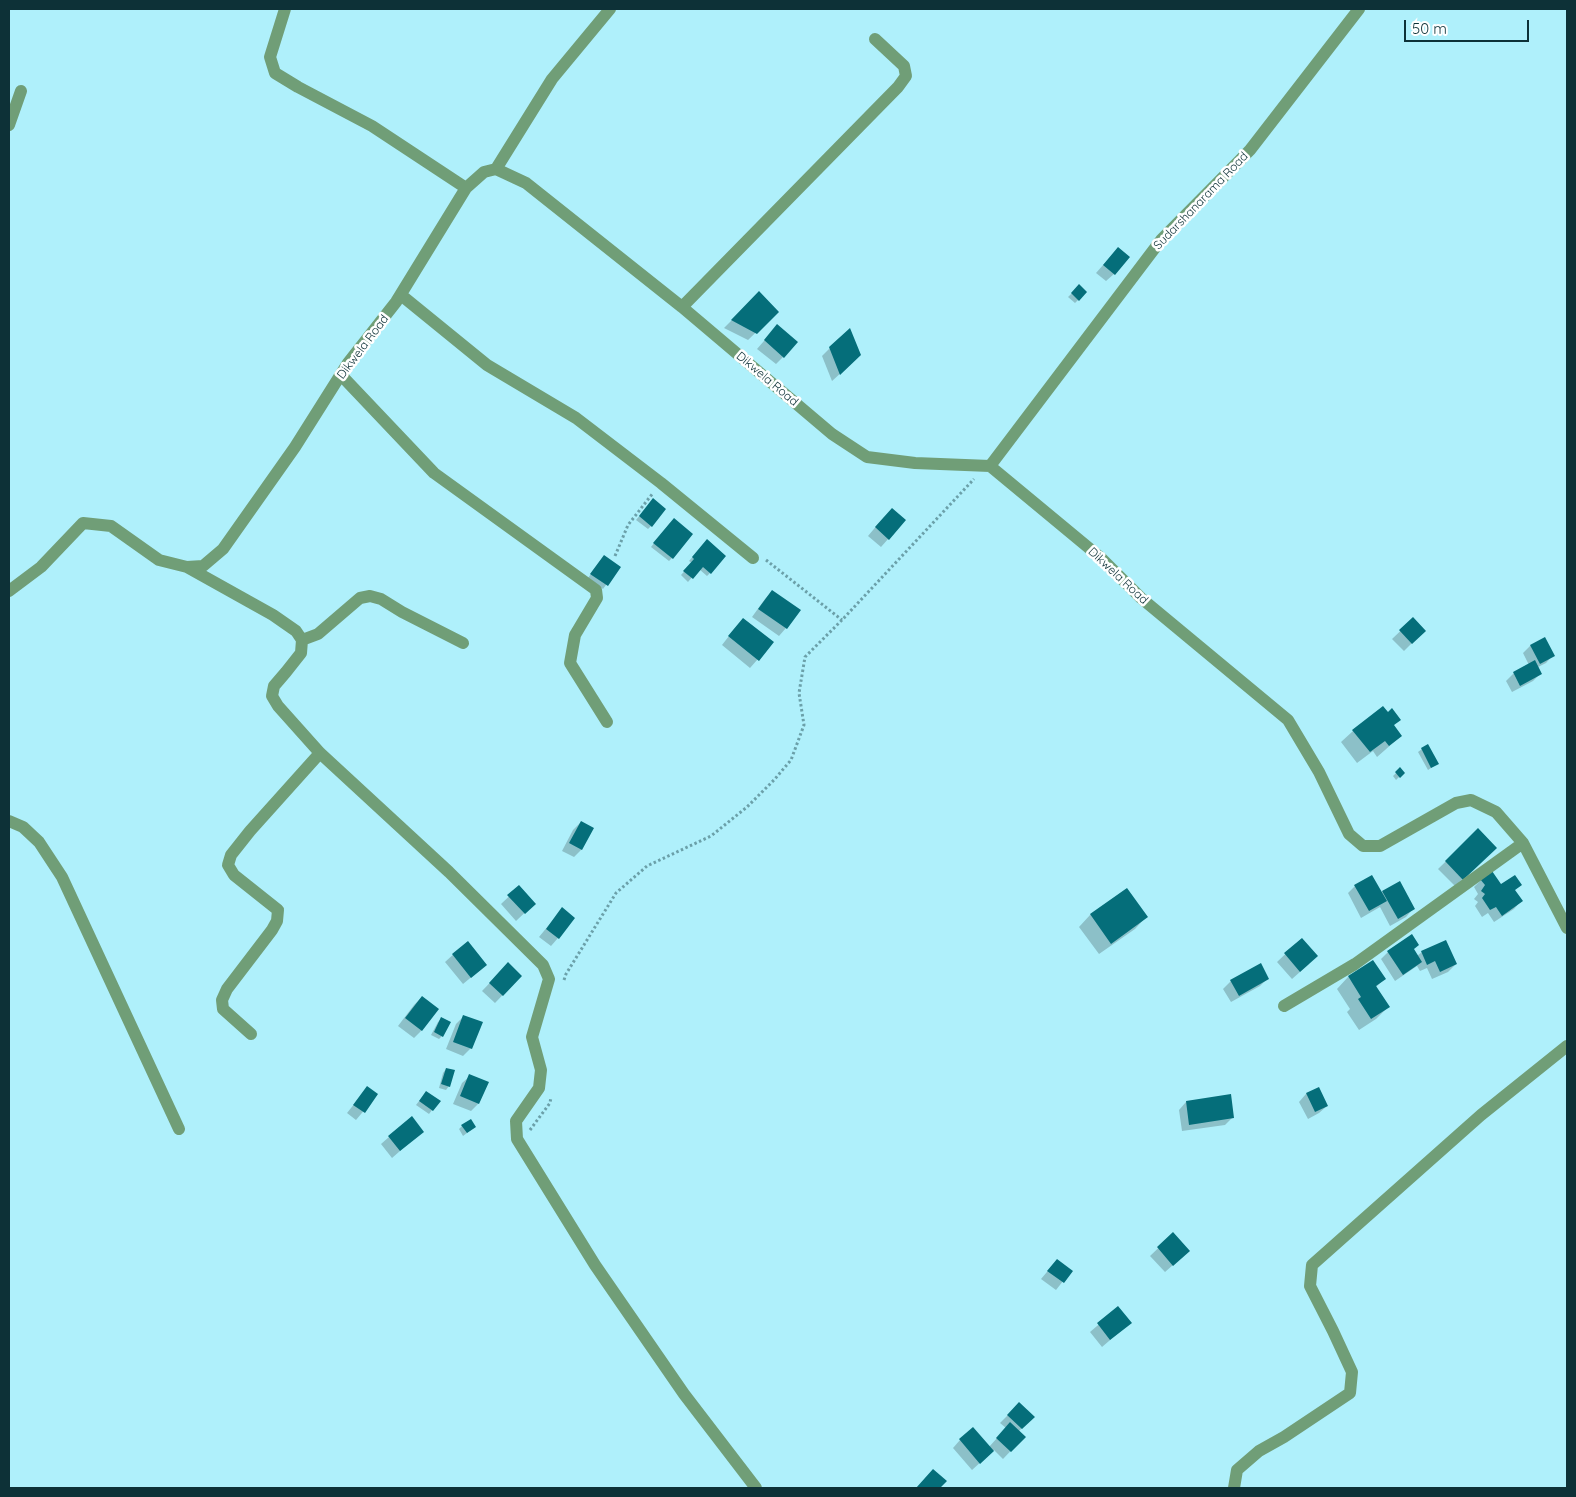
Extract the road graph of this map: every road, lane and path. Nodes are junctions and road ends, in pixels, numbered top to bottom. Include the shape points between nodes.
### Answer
1 (285, 9) edge
2 (610, 9) edge
3 (1359, 9) edge
4 (875, 39) dead end
5 (21, 92) dead end
6 (9, 125) edge
7 (496, 169) junction
8 (466, 188) junction
9 (401, 295) junction
10 (682, 307) junction
11 (341, 375) junction
12 (990, 466) junction
13 (662, 483) junction
14 (615, 556) dead end
15 (753, 558) joint
16 (187, 567) junction
17 (9, 590) edge
18 (842, 620) junction
19 (302, 640) junction
20 (463, 643) dead end
21 (607, 722) dead end
22 (320, 753) junction
23 (9, 821) edge
24 (1523, 843) junction
25 (1567, 928) edge
26 (563, 983) dead end
27 (1284, 1006) dead end
28 (251, 1034) dead end
29 (1567, 1046) edge
30 (552, 1094) dead end
31 (179, 1129) dead end
32 (517, 1139) junction
33 (756, 1488) edge
34 (1234, 1488) edge

1 - 8 street via 270,57 275,73 372,126
2 - 7 street via 552,79
3 - 12 street, Sudarshanarama Road via 1250,150 1161,240
4 - 10 street via 904,66 906,76
5 - 6 street
7 - 8 street, Dikwela Road via 484,172
7 - 10 street, Dikwela Road via 526,184
8 - 9 street, Dikwela Road
9 - 11 street, Dikwela Road
9 - 13 street via 487,365 576,418
10 - 12 street, Dikwela Road via 832,434 867,458
11 - 16 street, Dikwela Road via 223,549 203,566
11 - 21 street via 434,473 596,590 597,598 575,635 570,663
12 - 18 path
12 - 24 street, Dikwela Road via 1101,558 1141,598 1288,720 1319,772 1349,834 1363,846 1380,846 1456,803 1471,800 1496,812
13 - 14 path via 628,525
13 - 15 street
15 - 18 path via 766,560
16 - 17 street via 159,560 111,526 83,523 41,567
16 - 19 street via 273,615 296,631
18 - 26 path via 805,657 799,693 804,725 791,760 748,807 711,836 647,866 616,893
19 - 20 street via 318,634 360,598 370,596
19 - 22 street via 301,652 274,686 272,696 287,718
22 - 28 street via 250,831 231,855 228,865 234,875 278,910 272,930 226,989 222,1000 223,1009
22 - 32 street via 449,872 543,965 549,979 532,1037 541,1070 539,1088 516,1121
23 - 31 street via 23,827 39,842 62,877
24 - 25 street, Dikwela Road
24 - 27 street via 1355,964
29 - 34 street via 1481,1115 1312,1265 1310,1286 1352,1372 1350,1393 1259,1451 1237,1470
30 - 32 path via 550,1103 529,1131
32 - 33 street via 595,1265 684,1394

